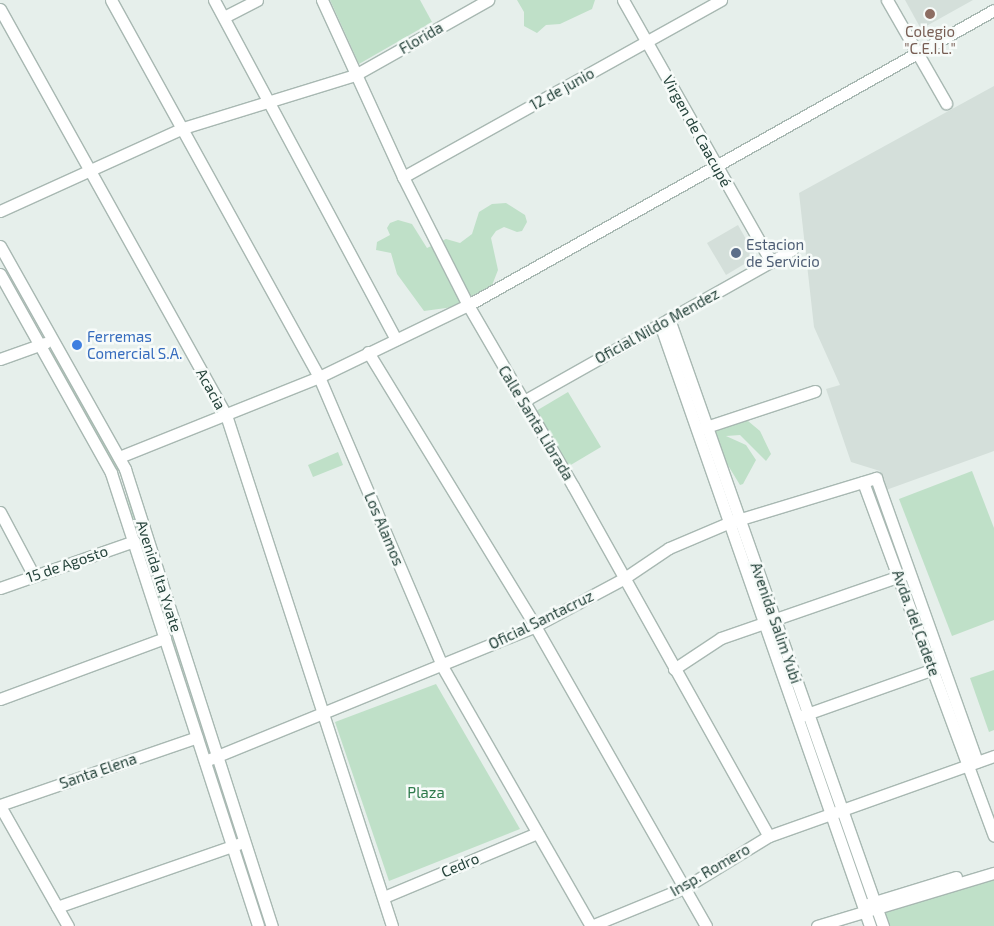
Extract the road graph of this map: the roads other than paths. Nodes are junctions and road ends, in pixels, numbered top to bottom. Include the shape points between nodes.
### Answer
1 (111, 0) edge
2 (214, 0) edge
3 (257, 0) edge
4 (322, 0) edge
5 (488, 0) edge
6 (623, 0) edge
7 (721, 0) edge
8 (887, 0) edge
9 (0, 9) edge
10 (994, 10) edge
11 (224, 17) junction
12 (647, 42) junction
13 (917, 53) junction
14 (355, 75) junction
15 (272, 102) junction
16 (946, 103) dead end
17 (183, 128) junction
18 (715, 165) junction
19 (88, 169) junction
20 (403, 177) junction
21 (0, 211) edge
22 (0, 246) edge
23 (792, 250) dead end
24 (771, 262) junction
25 (0, 274) edge
26 (468, 305) junction
27 (664, 322) junction
28 (396, 339) junction
29 (53, 340) junction
30 (40, 345) junction
31 (368, 352) junction
32 (0, 359) edge
33 (319, 377) junction
34 (815, 391) dead end
35 (522, 402) junction
36 (226, 415) junction
37 (701, 428) junction
38 (119, 457) junction
39 (863, 482) junction
40 (130, 484) junction
41 (117, 488) junction
42 (0, 512) edge
43 (734, 522) junction
44 (134, 541) junction
45 (905, 574) junction
46 (34, 576) junction
47 (623, 579) junction
48 (0, 588) edge
49 (769, 620) junction
50 (535, 626) junction
51 (165, 638) junction
52 (442, 666) junction
53 (938, 667) junction
54 (674, 669) junction
55 (190, 674) junction
56 (178, 679) junction
57 (0, 699) edge
58 (323, 715) junction
59 (802, 716) junction
60 (197, 737) junction
61 (994, 756) edge
62 (217, 757) junction
63 (205, 761) junction
64 (972, 764) junction
65 (0, 806) edge
66 (835, 810) junction
67 (537, 833) junction
68 (769, 836) junction
69 (994, 836) edge
70 (244, 842) junction
71 (232, 847) junction
72 (994, 864) edge
73 (994, 873) edge
74 (684, 888) junction
75 (384, 897) junction
76 (876, 906) junction
77 (57, 907) junction
78 (861, 911) junction
79 (68, 926) edge
80 (258, 926) edge
81 (272, 926) edge
82 (392, 926) edge
83 (591, 926) edge
84 (706, 926) edge
85 (817, 926) edge
86 (870, 926) edge
87 (883, 926) edge

1 - 17 street, Los Alamos
2 - 11 street
3 - 11 street
4 - 14 street, Calle Santa Librada
5 - 14 street, Florida
6 - 12 street, Virgen de Caacupé
7 - 12 street, 12 de junio
8 - 13 street
9 - 19 street, Acacia
10 - 13 street
11 - 15 street
12 - 18 street, Virgen de Caacupé
12 - 20 street, 12 de junio
13 - 16 street
13 - 18 street
14 - 15 street, Florida
14 - 20 street, Calle Santa Librada
15 - 17 street, Florida
15 - 28 street
17 - 19 street, Florida
17 - 33 street, Los Alamos
18 - 24 street, Virgen de Caacupé
18 - 26 street
19 - 21 street, Florida
19 - 36 street, Acacia
20 - 26 street, Calle Santa Librada
22 - 29 street, Avenida Ita Yvate
23 - 24 street, Oficial Nildo Mendez
24 - 27 street, Oficial Nildo Mendez
25 - 30 street, Avenida Ita Yvate
26 - 28 street
26 - 35 street, Calle Santa Librada
27 - 35 street, Oficial Nildo Mendez
27 - 37 street, Avenida Salim Yubi
28 - 31 street
29 - 30 street
29 - 38 street, Avenida Ita Yvate
30 - 32 street
30 - 41 street, Avenida Ita Yvate
31 - 33 street
31 - 50 street
33 - 36 street
33 - 52 street, Los Alamos
34 - 37 street
35 - 47 street, Calle Santa Librada via 573,486
36 - 38 street
36 - 58 street, Acacia
37 - 43 street, Avenida Salim Yubi
38 - 40 street, Avenida Ita Yvate
39 - 43 street, Oficial Santacruz
39 - 45 street, Avda. del Cadete
39 - 45 street, Oficial Santacruz via 876,478
40 - 41 street
40 - 55 street, Avenida Ita Yvate
41 - 44 street, Avenida Ita Yvate
42 - 46 street
43 - 47 street, Oficial Santacruz via 669,548
43 - 49 street, Avenida Salim Yubi
44 - 46 street, 15 de Agosto
44 - 51 street, Avenida Ita Yvate
45 - 49 street
45 - 53 street, Avda. del Cadete
46 - 48 street, 15 de Agosto
47 - 50 street, Oficial Santacruz
47 - 54 street, Calle Santa Librada
49 - 54 street via 721,638
49 - 59 street, Avenida Salim Yubi
50 - 52 street, Oficial Santacruz
50 - 74 street
51 - 56 street, Avenida Ita Yvate
51 - 57 street
52 - 58 street, Oficial Santacruz
52 - 67 street, Los Alamos
53 - 59 street
53 - 64 street, Avda. del Cadete
54 - 68 street, Calle Santa Librada
55 - 56 street
55 - 62 street, Avenida Ita Yvate
56 - 60 street, Avenida Ita Yvate
58 - 62 street, Oficial Santacruz
58 - 75 street, Acacia
59 - 66 street, Avenida Salim Yubi
60 - 63 street, Avenida Ita Yvate
60 - 65 street, Santa Elena
61 - 64 street, Insp. Romero
62 - 63 street, Oficial Santacruz
62 - 70 street, Avenida Ita Yvate
63 - 71 street, Avenida Ita Yvate
64 - 66 street, Insp. Romero
64 - 69 street, Avda. del Cadete
65 - 77 street
66 - 68 street, Insp. Romero
66 - 76 street, Avenida Salim Yubi
66 - 78 street, Avenida Salim Yubi
67 - 75 street, Cedro
67 - 83 street, Los Alamos
68 - 74 street, Insp. Romero
70 - 71 street
70 - 81 street, Avenida Ita Yvate
71 - 77 street
71 - 80 street, Avenida Ita Yvate
72 - 76 street
73 - 76 street
74 - 83 street, Insp. Romero
74 - 84 street
75 - 82 street, Acacia
76 - 78 street
76 - 87 street, Avenida Salim Yubi
77 - 79 street
78 - 85 street
78 - 86 street, Avenida Salim Yubi

